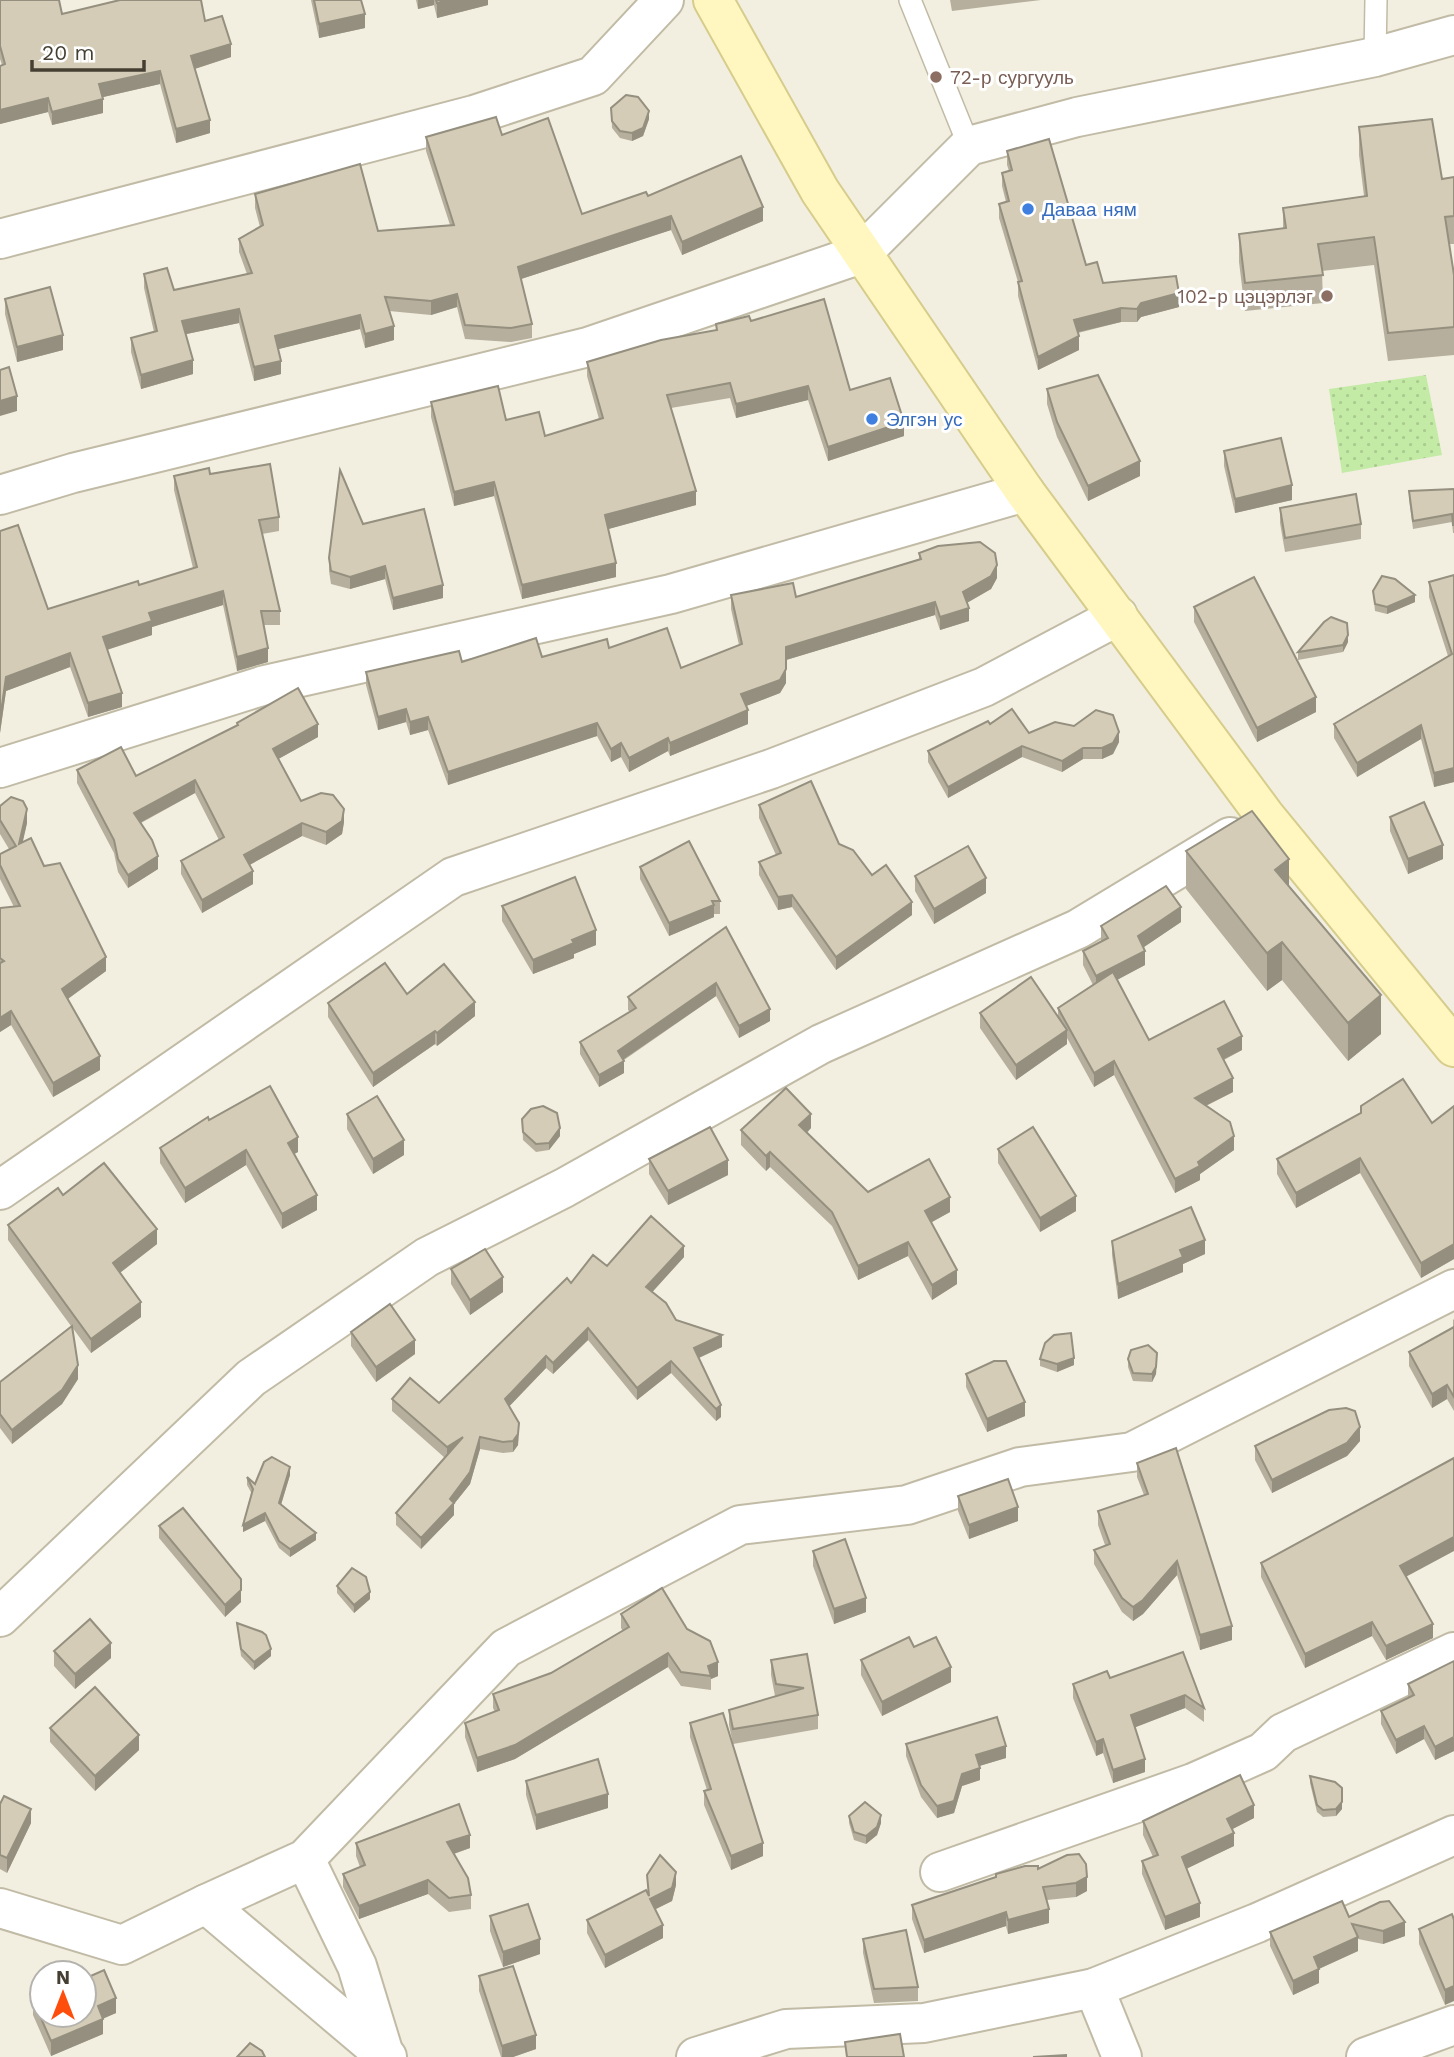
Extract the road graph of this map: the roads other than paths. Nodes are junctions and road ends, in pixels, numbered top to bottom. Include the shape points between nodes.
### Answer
1 (664, 0) edge
2 (713, 0) edge
3 (910, 0) edge
4 (1376, 0) edge
5 (1454, 35) edge
6 (1375, 57) junction
7 (969, 146) junction
8 (0, 239) edge
9 (861, 254) junction
10 (1025, 492) junction
11 (0, 495) edge
12 (1118, 616) junction
13 (0, 768) edge
14 (1265, 816) junction
15 (1454, 1047) edge
16 (0, 1190) edge
17 (1454, 1289) edge
18 (0, 1617) edge
19 (1454, 1652) edge
20 (1454, 1835) edge
21 (305, 1859) junction
22 (940, 1872) dead end
23 (206, 1904) junction
24 (0, 1909) edge
25 (1094, 1988) junction
26 (1454, 2025) edge
27 (385, 2054) edge
28 (696, 2057) edge
29 (1122, 2057) edge
30 (1366, 2057) edge

1 - 8 street via 593,76 474,115
2 - 9 main road via 814,181
3 - 7 lane
4 - 6 lane
5 - 6 street
6 - 7 street via 1077,117
7 - 9 street
9 - 10 main road
9 - 11 street via 588,347
10 - 12 main road
10 - 13 street via 671,594 265,684
12 - 14 main road
12 - 16 street via 984,687 771,769 453,877
14 - 15 main road
14 - 18 street via 1079,929 821,1044 564,1188 427,1257 251,1378
17 - 21 street via 1132,1452 1020,1466 907,1504 740,1525 506,1648
19 - 22 street via 1283,1733 1263,1752 1193,1783
20 - 25 street via 1257,1923
21 - 23 street
21 - 27 street via 358,1966
23 - 24 street via 122,1945
23 - 27 street
25 - 28 street via 924,2023 786,2029
25 - 29 street
26 - 30 street

